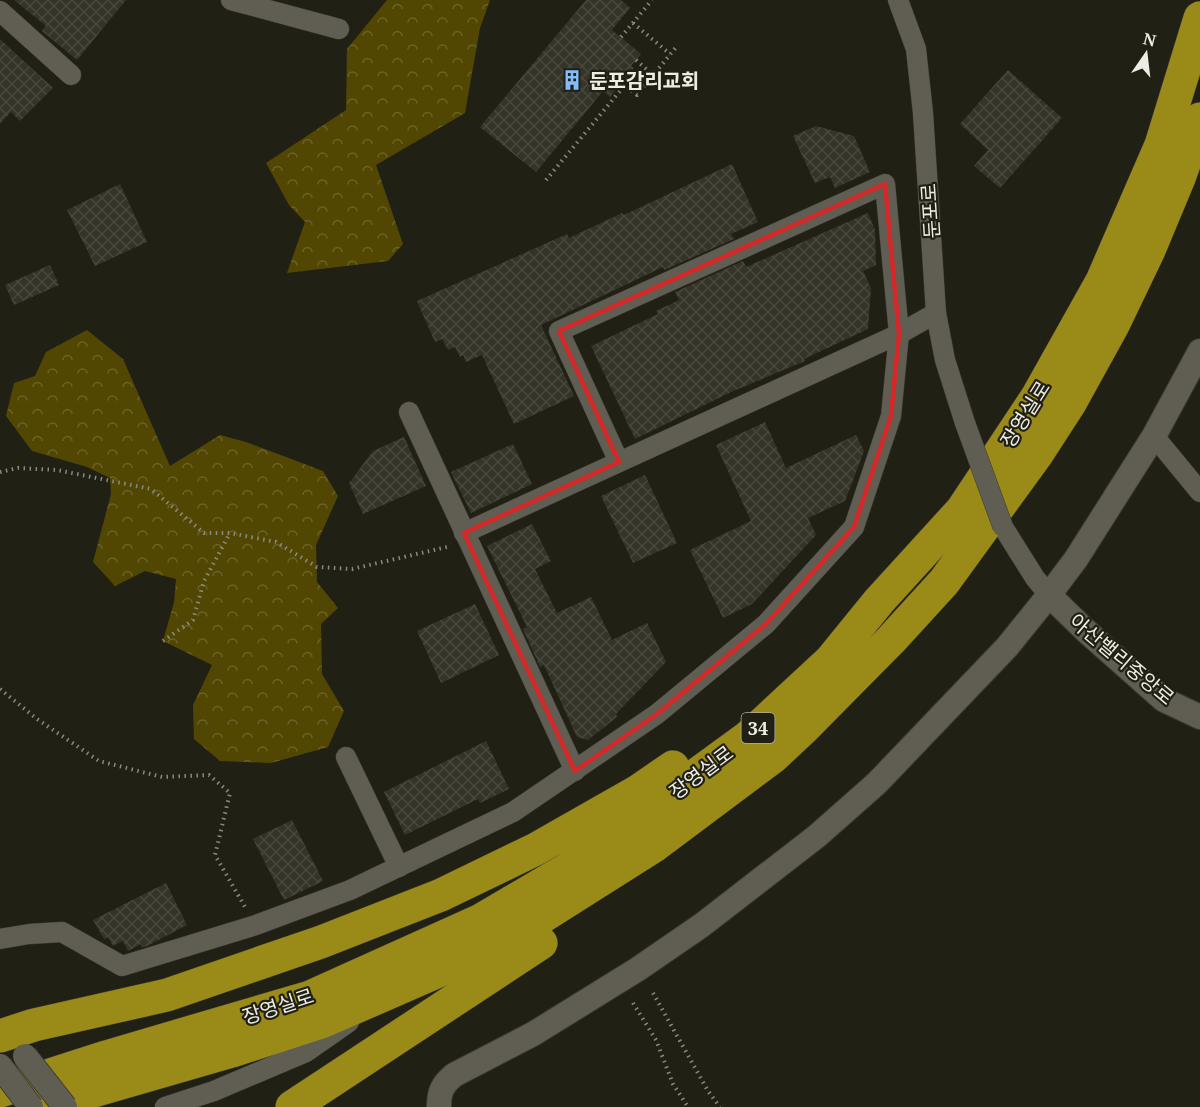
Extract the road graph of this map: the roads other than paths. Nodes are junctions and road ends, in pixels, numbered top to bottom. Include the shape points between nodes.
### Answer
1 (231, 0) edge
2 (898, 0) edge
3 (0, 11) edge
4 (1200, 18) edge
5 (339, 29) dead end
6 (71, 75) dead end
7 (1200, 119) edge
8 (936, 313) junction
9 (899, 334) junction
10 (1200, 351) edge
11 (409, 412) dead end
12 (1154, 436) junction
13 (619, 462) junction
14 (1200, 492) edge
15 (466, 538) junction
16 (1049, 595) junction
17 (831, 660) junction
18 (1200, 717) edge
19 (346, 757) dead end
20 (773, 757) junction
21 (575, 771) junction
22 (399, 867) junction
23 (0, 939) edge
24 (392, 993) junction
25 (8, 1038) edge
26 (0, 1066) edge
27 (0, 1091) edge
28 (31, 1107) edge
29 (38, 1107) edge
30 (65, 1107) edge
31 (165, 1107) edge
32 (292, 1107) edge
33 (439, 1107) edge

1 - 5 street
2 - 8 street, 둔포로 via 916,49
3 - 6 street
4 - 17 highway, 장영실로 / 34 via 1156,155 1102,280 1038,397 962,510
7 - 20 highway, 장영실로 / 34 via 1179,178 1113,325 1037,454 944,582
8 - 9 street
8 - 16 street, 둔포로, bridge via 945,360 1003,527
9 - 13 street
9 - 13 street via 885,184 559,331
9 - 21 street via 891,416 854,527 766,624 657,714
10 - 12 street
11 - 15 street
12 - 14 street
12 - 16 street
13 - 15 street
15 - 21 street
16 - 18 street, 아산밸리중앙로 via 1164,700
16 - 33 street via 1007,647 878,783 817,836 638,969 533,1034 454,1075 443,1084
17 - 25 highway via 638,791 536,849 441,895 321,942 178,991 34,1026
17 - 27 highway, 장영실로 / 34 via 748,737 704,770 566,870 481,920 310,997
19 - 22 street
20 - 24 highway, 장영실로 / 34 via 654,846 496,946
20 - 32 highway via 684,845 576,921
21 - 22 street via 513,812
22 - 23 street via 256,925 122,966 62,932
24 - 29 highway, 장영실로 / 34 via 324,1021 232,1051
24 - 31 street via 306,1052
25 - 30 street, bridge
26 - 28 street, bridge

